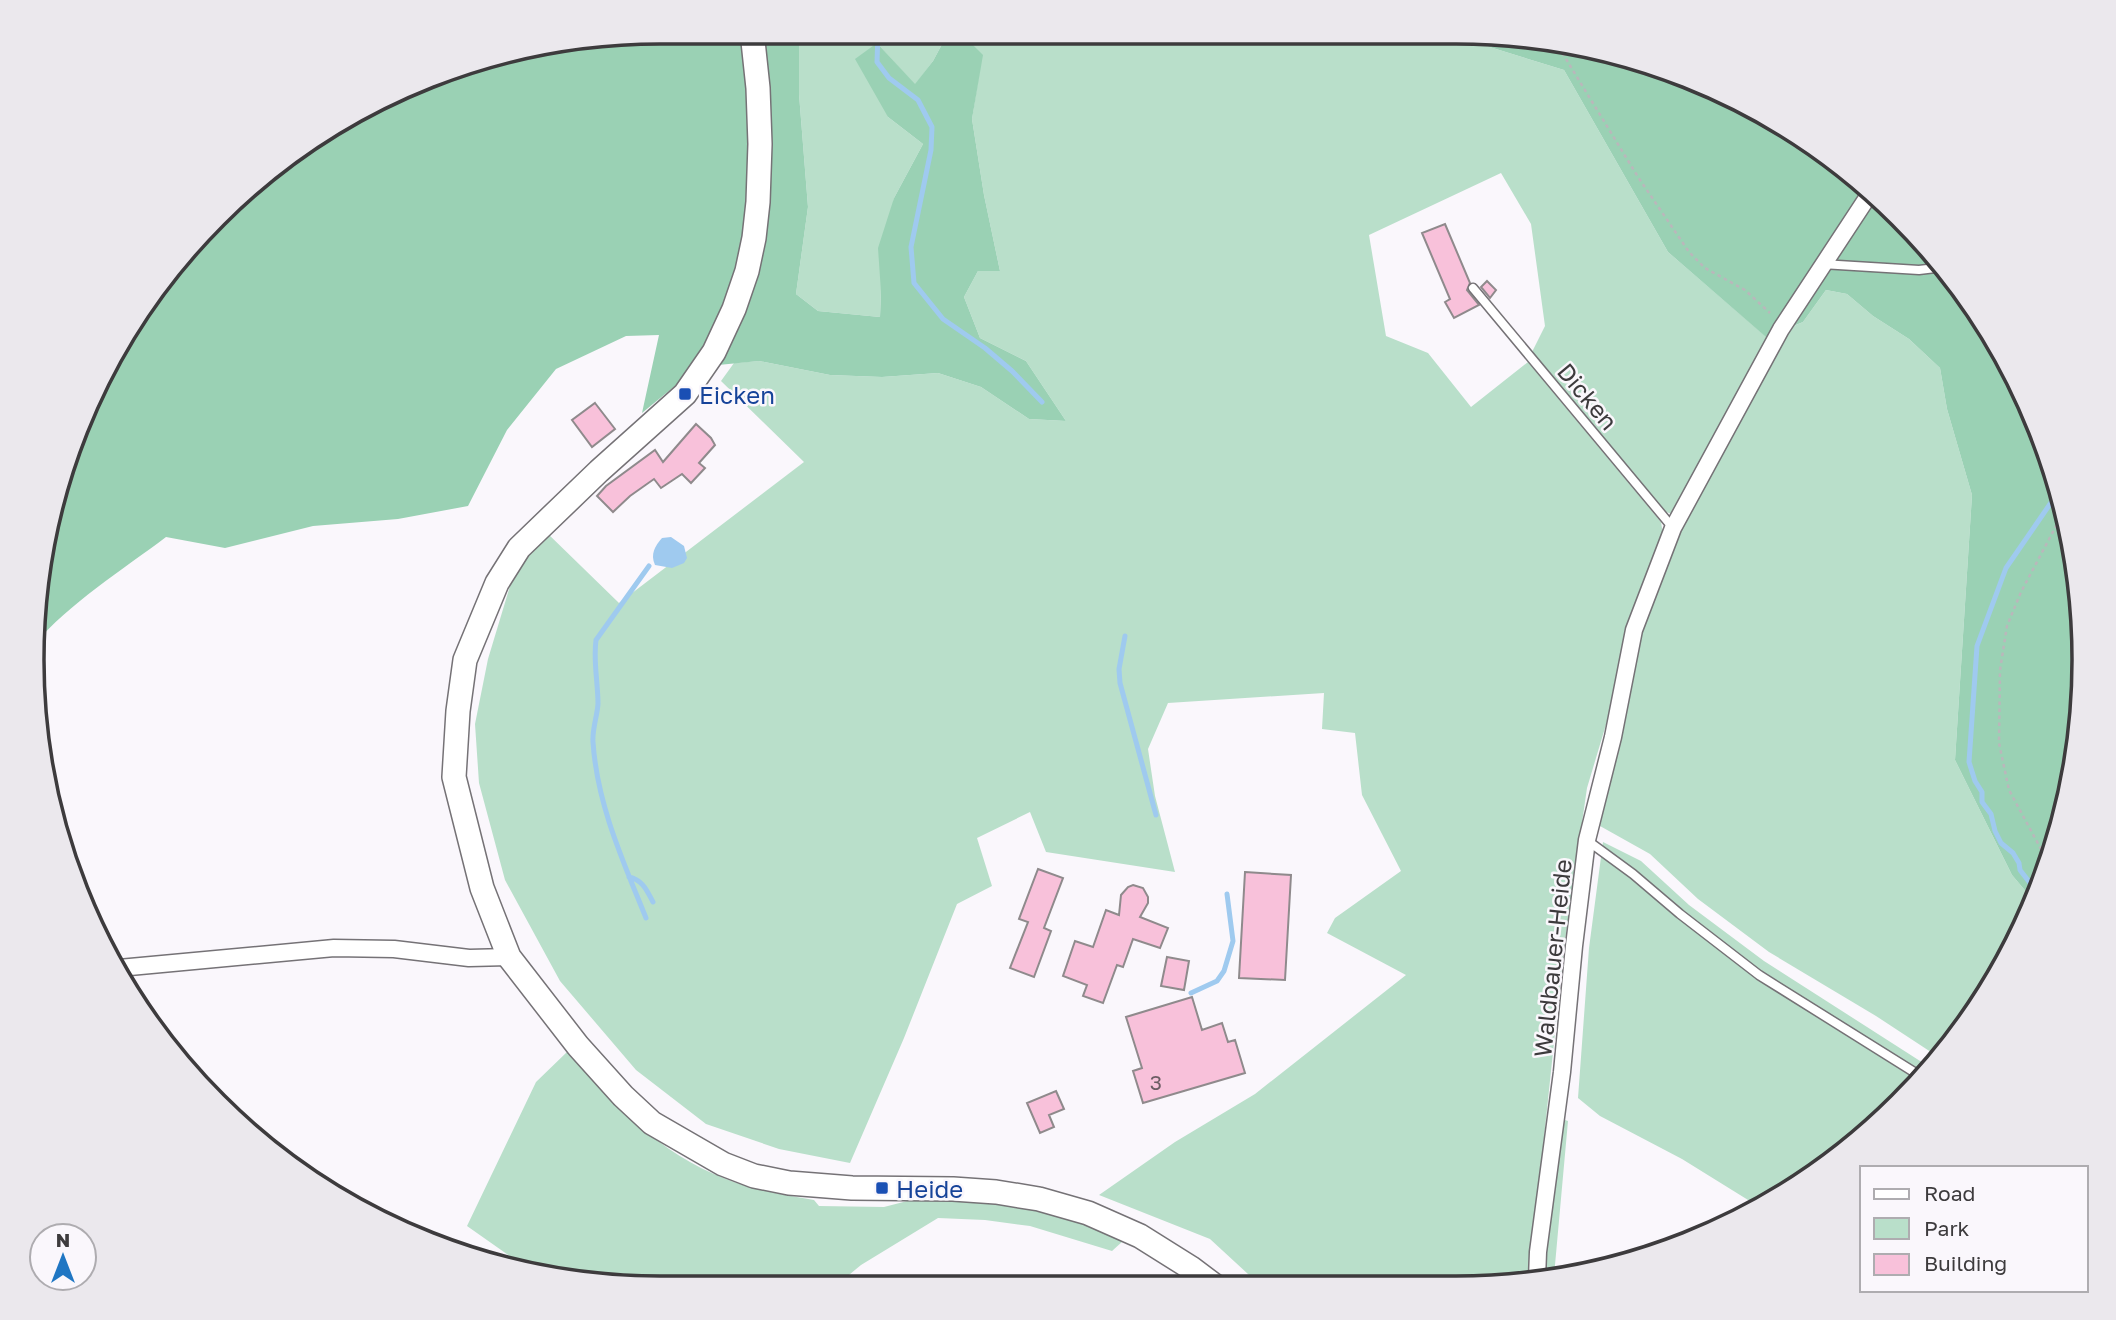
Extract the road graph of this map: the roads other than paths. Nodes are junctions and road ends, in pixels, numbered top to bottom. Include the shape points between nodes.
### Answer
1 (753, 44) edge
2 (1865, 200) edge
3 (1822, 264) junction
4 (1931, 269) edge
5 (1472, 288) dead end
6 (1673, 528) junction
7 (1587, 840) junction
8 (509, 957) junction
9 (126, 967) edge
10 (1914, 1072) edge
11 (1538, 1271) edge
12 (1202, 1276) edge

1 - 8 main road via 760,144 754,238 734,309 714,352 685,394 519,548 497,583 466,660 454,777 482,888
2 - 3 street
3 - 4 lane
3 - 6 street via 1783,324
5 - 6 lane, Dicken
6 - 7 street via 1634,630
7 - 10 lane, Waldbauer-Heide via 1759,975
7 - 11 street, Waldbauer-Heide
8 - 9 street via 334,948
8 - 12 main road via 623,1096 652,1123 723,1164 789,1183 996,1192 1039,1199 1088,1213 1140,1236

